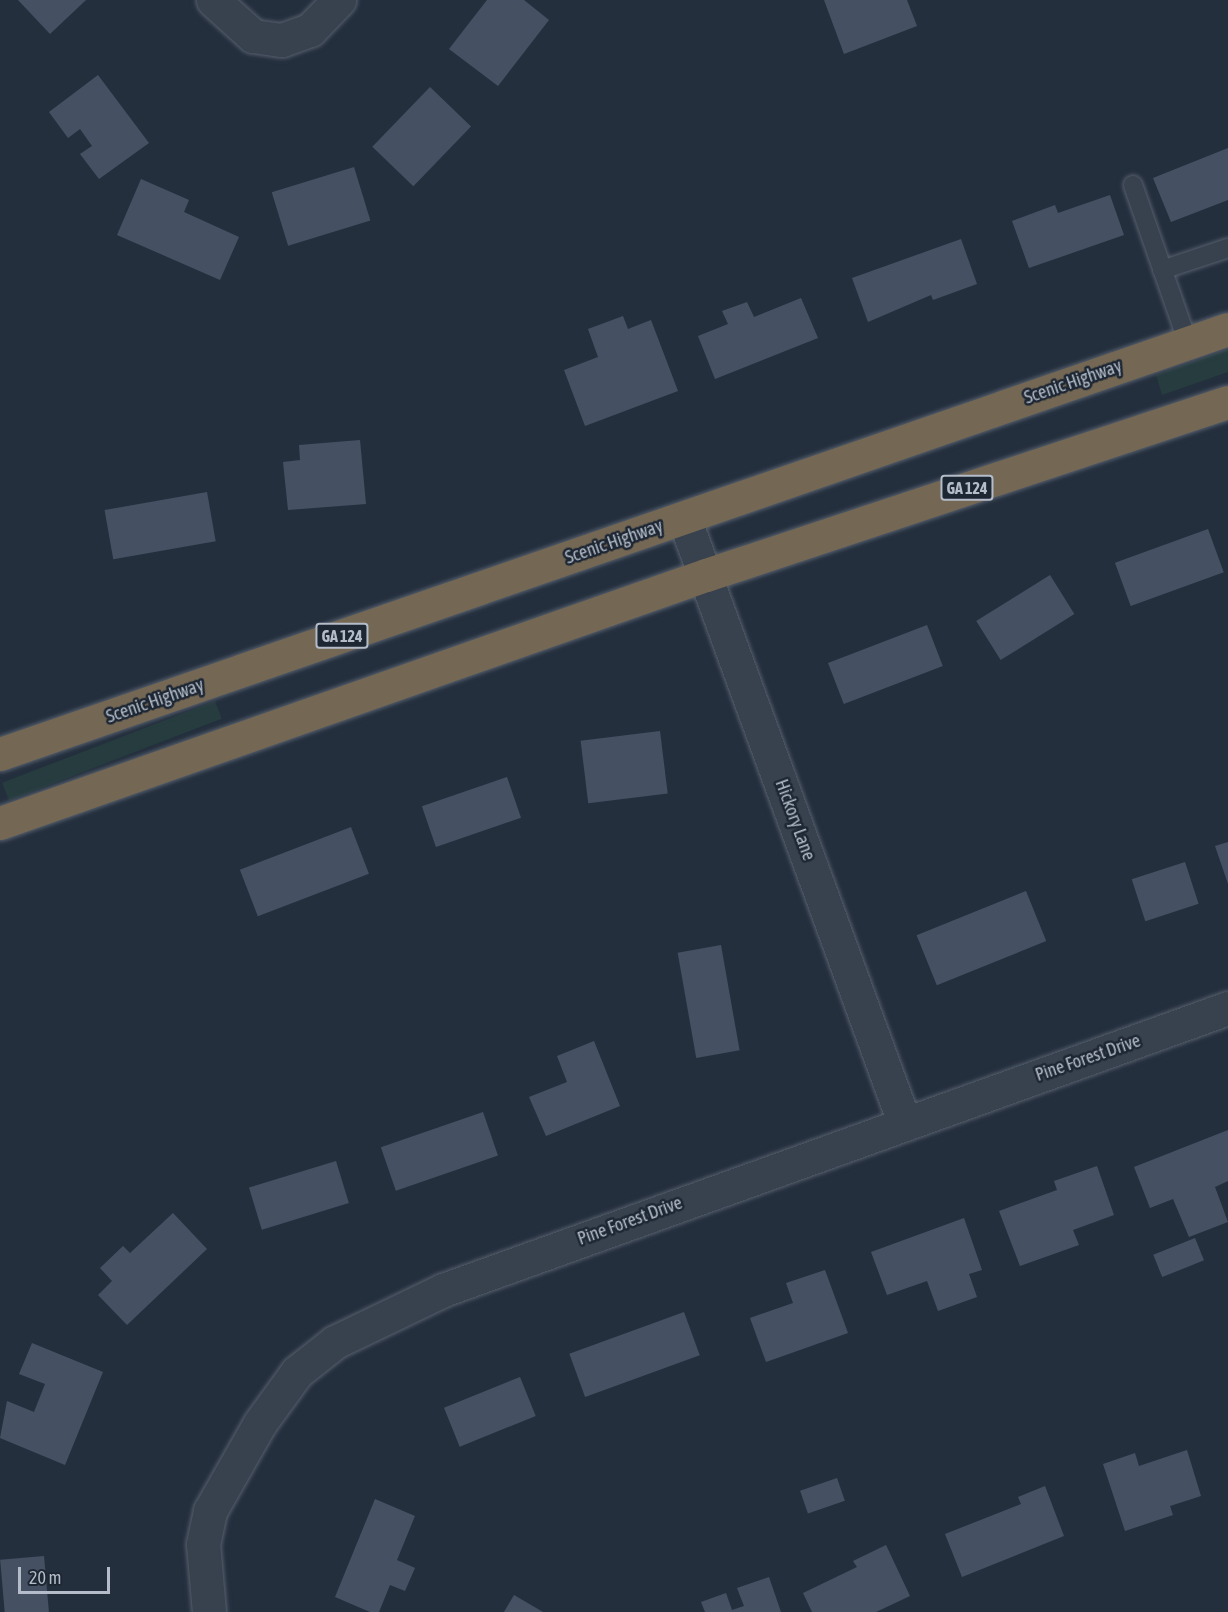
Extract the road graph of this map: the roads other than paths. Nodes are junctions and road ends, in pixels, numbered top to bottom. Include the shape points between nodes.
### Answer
1 (213, 0) edge
2 (339, 0) edge
3 (1133, 185) dead end
4 (1228, 248) edge
5 (1162, 270) junction
6 (1228, 329) edge
7 (1188, 343) junction
8 (1228, 402) edge
9 (684, 518) junction
10 (706, 575) junction
11 (0, 754) edge
12 (0, 823) edge
13 (1228, 1008) edge
14 (904, 1122) junction
15 (209, 1612) edge

1 - 2 street via 253,36 282,40 310,30
3 - 5 lane
4 - 5 lane
5 - 7 lane
6 - 7 highway, Scenic Highway / GA 124
7 - 9 highway, Scenic Highway / GA 124
8 - 10 highway, GA 124
9 - 10 street, Hickory Lane
9 - 11 highway, Scenic Highway / GA 124
10 - 12 highway, GA 124
10 - 14 street, Hickory Lane
13 - 14 street, Pine Forest Drive
14 - 15 street, Pine Forest Drive via 443,1290 334,1342 297,1372 260,1423 210,1511 203,1544

